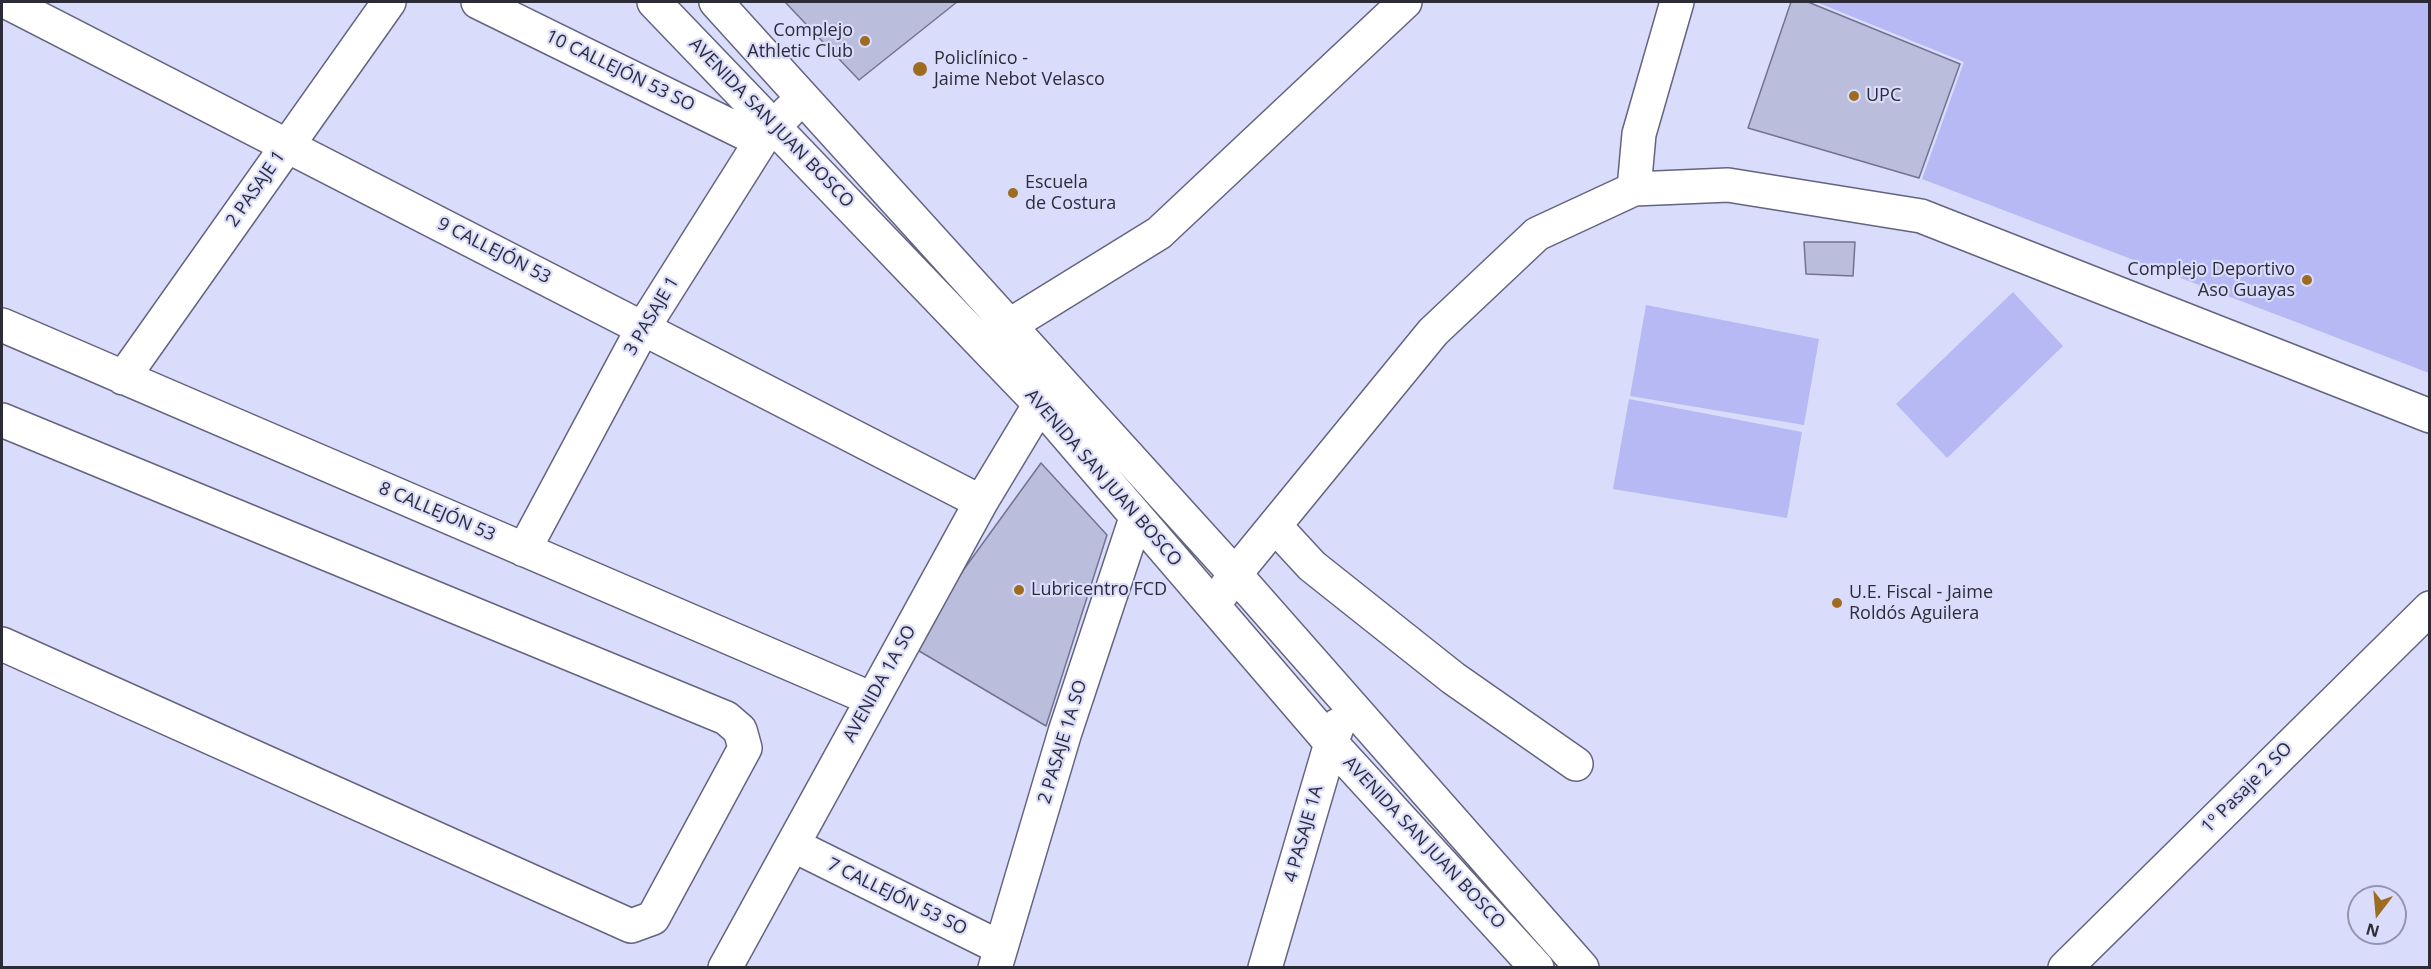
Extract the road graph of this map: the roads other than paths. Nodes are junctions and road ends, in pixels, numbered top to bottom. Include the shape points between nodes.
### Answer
1 (7, 2) edge
2 (389, 2) edge
3 (478, 2) edge
4 (654, 2) edge
5 (716, 2) edge
6 (1406, 2) edge
7 (1677, 2) edge
8 (803, 96) junction
9 (767, 134) junction
10 (287, 144) junction
11 (875, 176) junction
12 (1634, 189) junction
13 (844, 199) junction
14 (2, 325) edge
15 (1010, 325) junction
16 (644, 328) junction
17 (123, 378) junction
18 (1040, 404) junction
19 (2430, 416) edge
20 (2, 420) edge
21 (981, 502) junction
22 (1136, 518) junction
23 (1275, 526) junction
24 (524, 550) junction
25 (1235, 574) junction
26 (1214, 605) junction
27 (2430, 608) edge
28 (2, 644) edge
29 (872, 699) junction
30 (1348, 701) junction
31 (1331, 743) junction
32 (1576, 764) dead end
33 (794, 845) junction
34 (1518, 895) junction
35 (1510, 936) junction
36 (998, 958) edge
37 (725, 968) edge
38 (1265, 968) edge
39 (1504, 968) edge
40 (1537, 968) edge
41 (1582, 968) edge
42 (2065, 968) edge

1 - 10 street, 9 CALLEJÓN 53
2 - 10 street, 2 PASAJE 1
3 - 9 street, 10 CALLEJÓN 53 SO
4 - 9 street, AVENIDA SAN JUAN BOSCO
5 - 8 street, AVENIDA SAN JUAN BOSCO
6 - 15 street via 1159,233
7 - 12 street via 1639,134
8 - 9 street, 3 PASAJE 1
8 - 11 street, AVENIDA SAN JUAN BOSCO
9 - 13 street, AVENIDA SAN JUAN BOSCO
9 - 16 street, 3 PASAJE 1
10 - 16 street, 9 CALLEJÓN 53
10 - 17 street, 2 PASAJE 1
11 - 13 street
11 - 15 street, AVENIDA SAN JUAN BOSCO
12 - 19 street via 1728,185 1921,216
12 - 23 street via 1537,234 1459,307 1433,332
13 - 18 street, AVENIDA SAN JUAN BOSCO
14 - 17 street, 8 CALLEJÓN 53
15 - 25 street, AVENIDA SAN JUAN BOSCO
16 - 21 street, 9 CALLEJÓN 53
16 - 24 street, 3 PASAJE 1
17 - 24 street, 8 CALLEJÓN 53
18 - 21 street, AVENIDA 1A SO
18 - 22 street, AVENIDA SAN JUAN BOSCO
20 - 28 street via 726,718 740,730 746,748 652,918 631,926
21 - 29 street, AVENIDA 1A SO
22 - 26 street, AVENIDA SAN JUAN BOSCO
22 - 36 street, 2 PASAJE 1A SO via 1065,732
23 - 25 street
23 - 32 street via 1312,566 1453,678
24 - 29 street, 8 CALLEJÓN 53
25 - 26 street
25 - 30 street, AVENIDA SAN JUAN BOSCO
26 - 31 street, AVENIDA SAN JUAN BOSCO
27 - 42 street, 1º Pasaje 2 SO
29 - 33 street, AVENIDA 1A SO
30 - 31 street, 4 PASAJE 1A
30 - 34 street, AVENIDA SAN JUAN BOSCO
31 - 35 street, AVENIDA SAN JUAN BOSCO
31 - 38 street, 4 PASAJE 1A
33 - 36 street, 7 CALLEJÓN 53 SO
33 - 37 street, AVENIDA 1A SO
34 - 35 street
34 - 41 street, AVENIDA SAN JUAN BOSCO
35 - 39 street
35 - 40 street, AVENIDA SAN JUAN BOSCO

